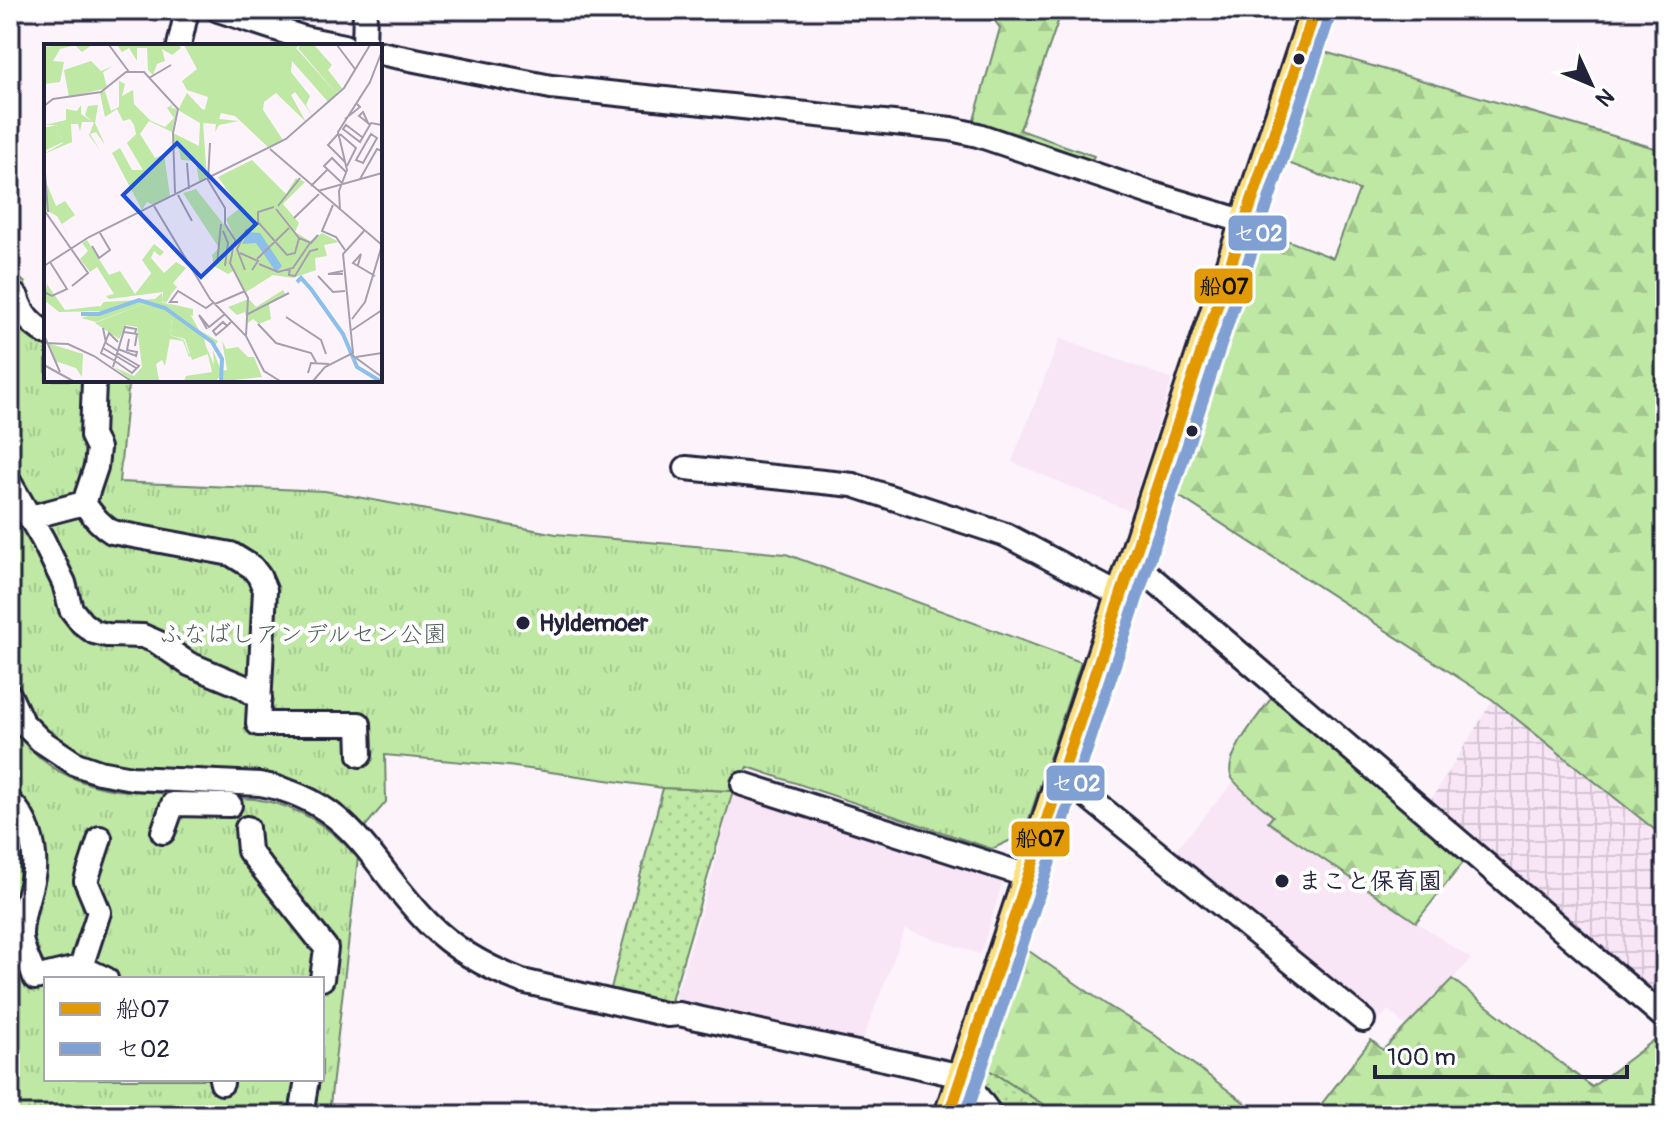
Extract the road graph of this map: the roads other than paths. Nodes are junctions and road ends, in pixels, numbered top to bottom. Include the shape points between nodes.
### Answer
1 (187, 10) edge
2 (218, 10) edge
3 (365, 10) edge
4 (1315, 10) edge
5 (179, 44) edge
6 (334, 44) edge
7 (364, 44) edge
8 (382, 53) edge
9 (1246, 222) junction
10 (10, 296) edge
11 (44, 332) edge
12 (94, 382) edge
13 (686, 468) dead end
14 (10, 483) edge
15 (84, 503) junction
16 (31, 517) junction
17 (1132, 561) junction
18 (1121, 594) junction
19 (10, 696) edge
20 (260, 698) junction
21 (360, 755) dead end
22 (1061, 775) junction
23 (743, 784) dead end
24 (10, 802) edge
25 (230, 805) dead end
26 (163, 832) dead end
27 (100, 838) dead end
28 (244, 842) dead end
29 (1028, 876) junction
30 (81, 967) junction
31 (102, 977) edge
32 (322, 977) edge
33 (1665, 1018) edge
34 (1363, 1020) dead end
35 (962, 1076) junction
36 (307, 1081) edge
37 (301, 1115) edge
38 (949, 1115) edge
39 (991, 1115) edge

1 - 5 street
2 - 6 street
3 - 7 street
4 - 9 main road
8 - 9 street via 551,87 951,129
9 - 17 main road
10 - 11 street via 17,297 27,319
12 - 15 street via 92,436 98,448
13 - 18 street via 853,485 1006,535
14 - 16 street
15 - 16 street
15 - 20 street via 112,532 231,554 252,567 265,590
16 - 20 street via 82,623 107,635 143,636
17 - 18 main road
17 - 33 street
18 - 22 main road
19 - 35 street via 22,722 40,740 99,772 260,784 310,800 345,824 438,933 482,964 522,981
20 - 21 street via 258,724 359,724
22 - 29 main road
22 - 34 street
23 - 29 street
24 - 30 street via 24,820 33,847 34,871 21,939 35,978
25 - 26 street via 173,804
27 - 30 street via 86,881 99,912
28 - 32 street via 326,948
29 - 35 main road
30 - 31 street
35 - 38 main road
35 - 39 street
36 - 37 street

